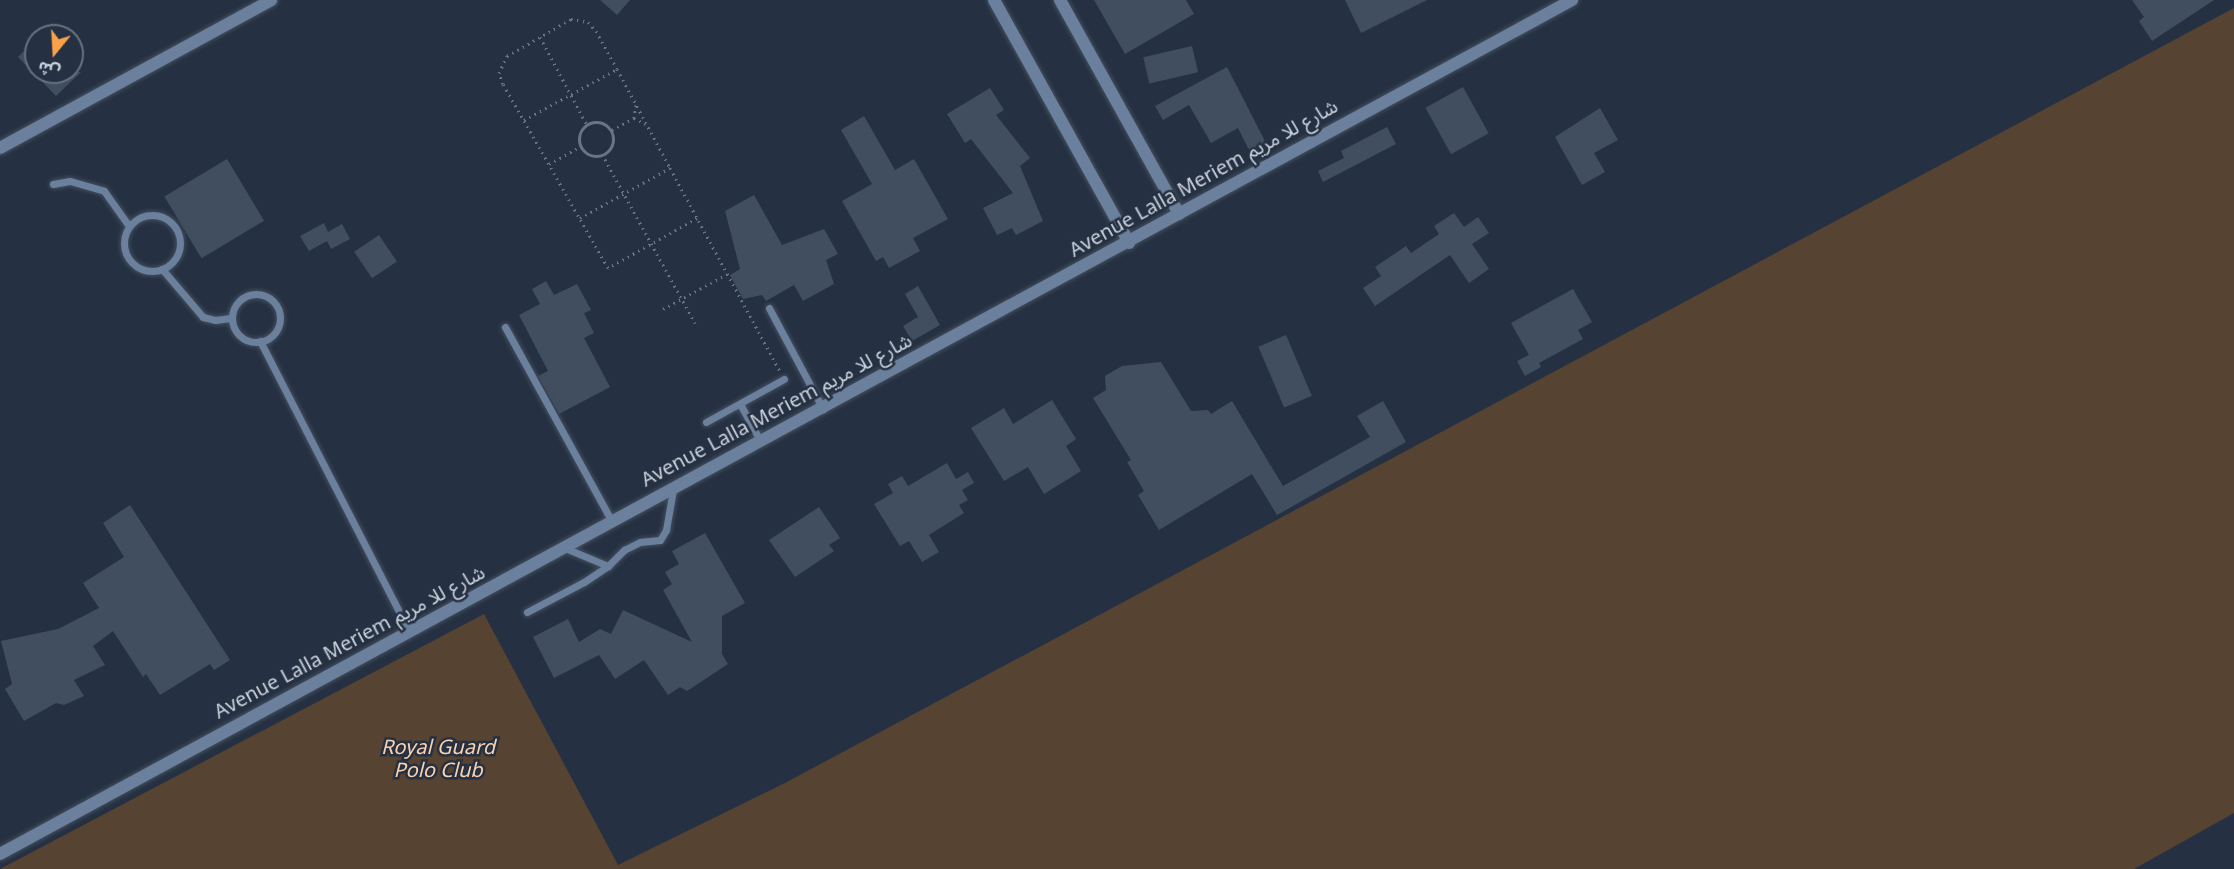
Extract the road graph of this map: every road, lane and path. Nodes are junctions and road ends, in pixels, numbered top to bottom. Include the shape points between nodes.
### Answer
1 (271, 0) edge
2 (994, 0) edge
3 (1060, 0) edge
4 (1572, 0) edge
5 (540, 38) junction
6 (616, 69) junction
7 (571, 95) junction
8 (636, 105) junction
9 (634, 118) junction
10 (524, 120) junction
11 (646, 124) junction
12 (587, 125) junction
13 (612, 130) junction
14 (580, 147) junction
15 (0, 148) edge
16 (602, 153) junction
17 (549, 164) junction
18 (670, 168) junction
19 (53, 184) dead end
20 (624, 193) junction
21 (1179, 214) junction
22 (580, 218) junction
23 (697, 218) junction
24 (129, 226) junction
25 (1129, 243) junction
26 (651, 244) junction
27 (162, 269) junction
28 (727, 274) junction
29 (682, 299) junction
30 (769, 308) dead end
31 (663, 309) dead end
32 (231, 318) junction
33 (695, 323) dead end
34 (505, 327) dead end
35 (260, 341) junction
36 (784, 380) joint
37 (740, 404) junction
38 (823, 409) junction
39 (706, 422) dead end
40 (761, 442) junction
41 (673, 490) junction
42 (612, 522) junction
43 (565, 548) junction
44 (608, 566) junction
45 (527, 612) dead end
46 (410, 633) junction
47 (0, 854) edge

1 - 15 street
2 - 25 street
3 - 21 street
4 - 21 street, Avenue Lalla Meriem شارع للا مريم
5 - 6 path via 572,19 581,19 596,31
5 - 7 path
5 - 10 path via 501,64 503,84
6 - 7 path
6 - 8 path
7 - 10 path
7 - 12 path
8 - 9 path
8 - 11 path
9 - 11 path
9 - 13 path
10 - 17 path
11 - 18 path
12 - 13 path via 596,120
12 - 14 path via 581,128
13 - 16 path via 611,149
14 - 16 path via 593,159
14 - 17 path
16 - 20 path
17 - 22 path
18 - 20 path
18 - 23 path
19 - 24 lane via 70,181 104,191
20 - 22 path
20 - 26 path
21 - 25 street, Avenue Lalla Meriem شارع للا مريم
22 - 26 path via 609,267
23 - 26 path
23 - 28 path
24 - 27 lane via 124,241 132,262 146,270
24 - 27 lane via 150,214 172,223 180,237 178,253
25 - 38 street, Avenue Lalla Meriem شارع للا مريم
26 - 29 path
27 - 32 lane via 188,304 203,316
28 - 29 path
28 - 36 path
29 - 31 path
29 - 33 path
30 - 38 lane
32 - 35 lane via 241,337
32 - 35 lane via 236,303 249,295 270,299 279,311 278,326 270,338
34 - 42 lane
35 - 46 lane
36 - 37 lane
37 - 39 lane
37 - 40 lane
38 - 40 street, Avenue Lalla Meriem شارع للا مريم
40 - 41 street, Avenue Lalla Meriem شارع للا مريم
41 - 42 street, Avenue Lalla Meriem شارع للا مريم
41 - 44 lane via 666,530 660,540 640,542 624,550
42 - 43 street, Avenue Lalla Meriem شارع للا مريم
43 - 44 lane
43 - 46 street, Avenue Lalla Meriem شارع للا مريم
44 - 45 lane
46 - 47 street, Avenue Lalla Meriem شارع للا مريم

